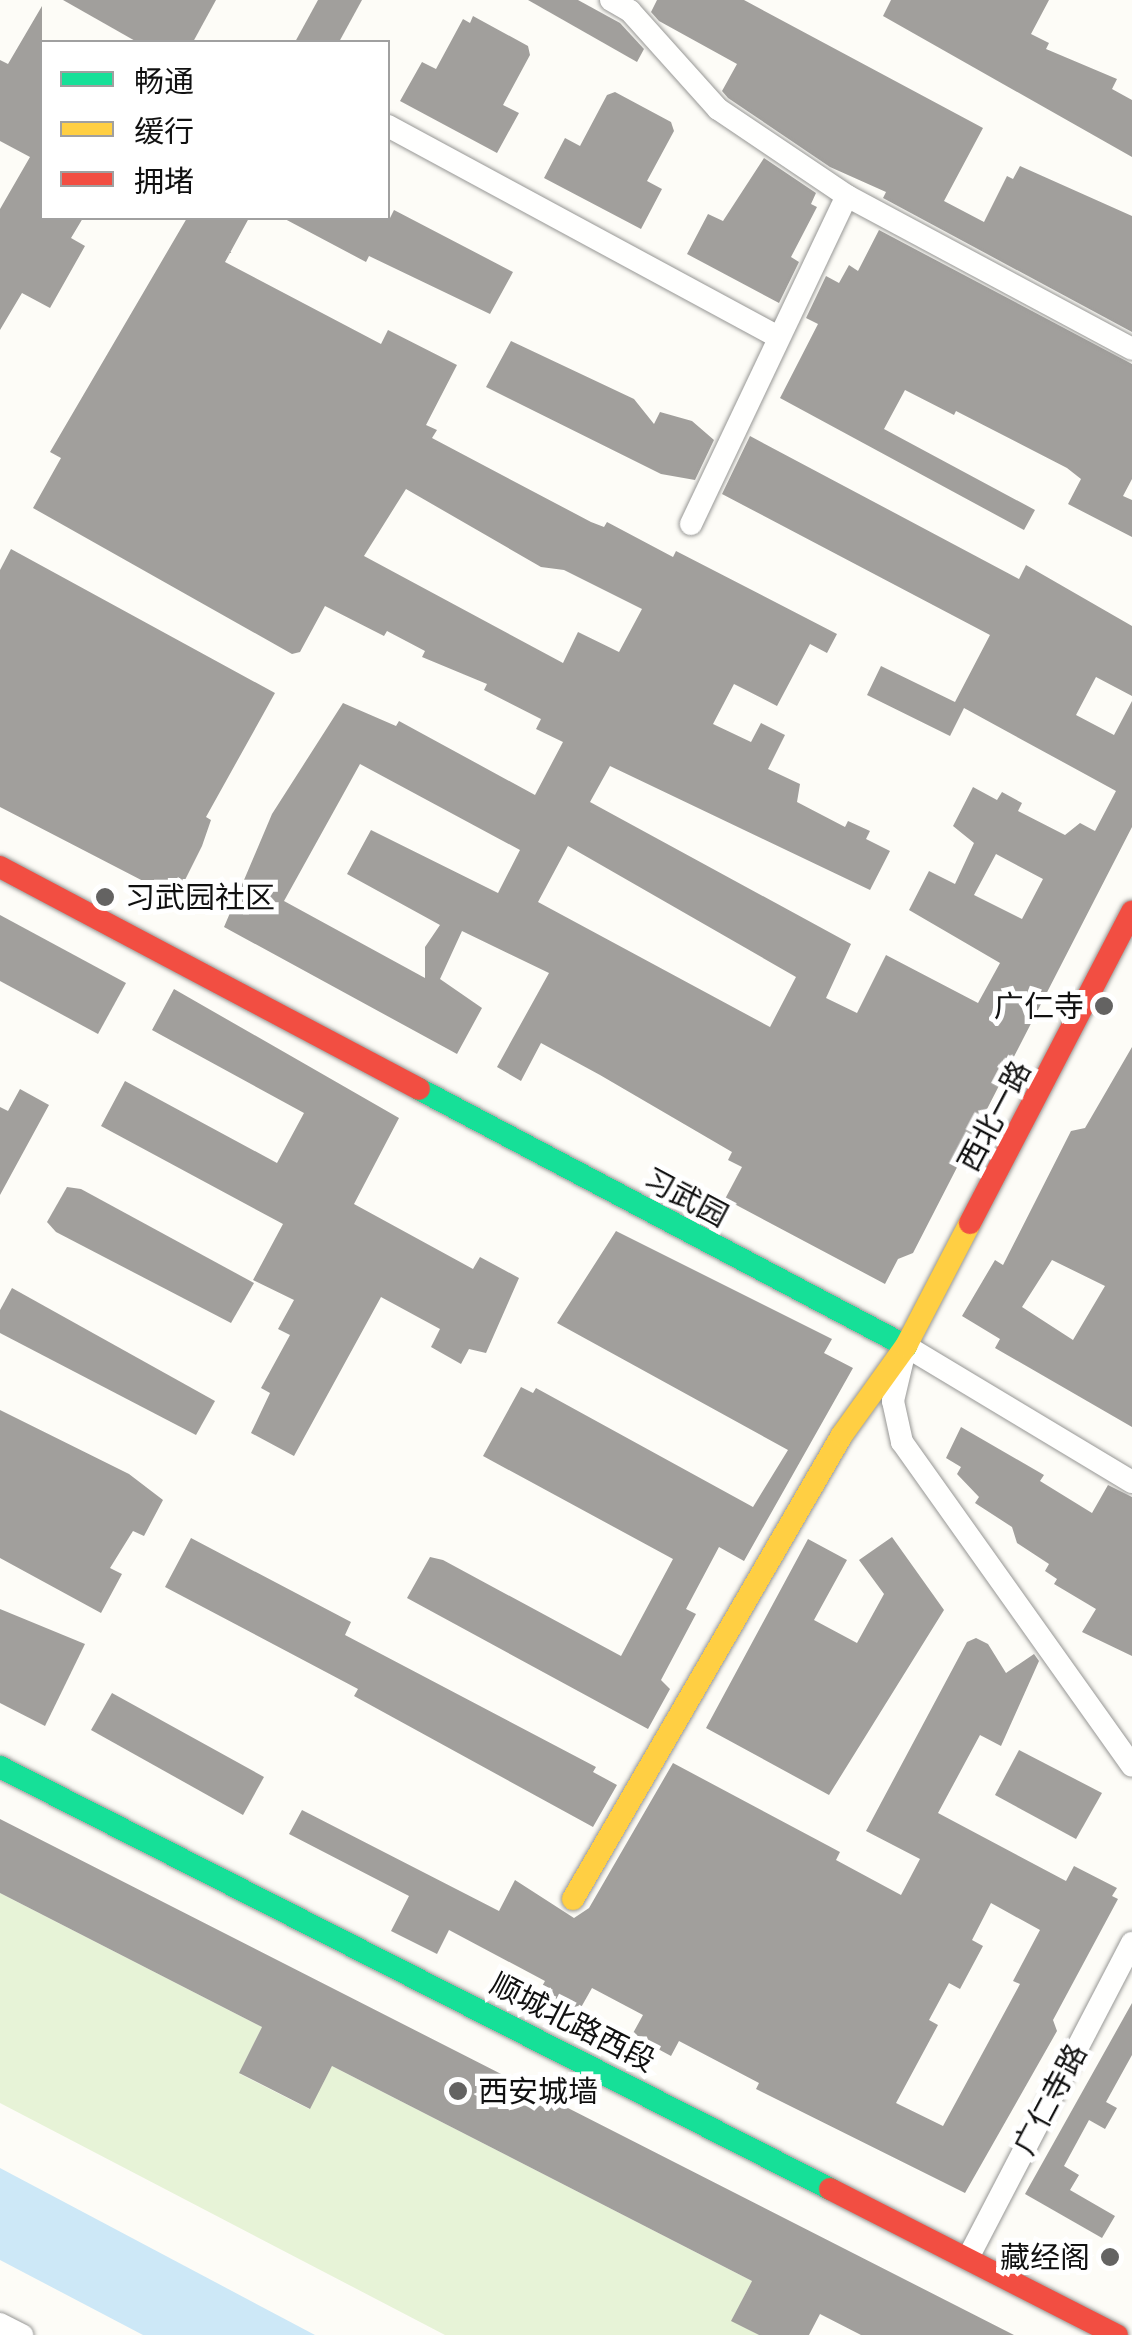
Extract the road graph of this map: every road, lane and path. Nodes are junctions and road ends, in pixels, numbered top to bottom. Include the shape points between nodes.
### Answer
1 (611, 0) edge
2 (390, 127) edge
3 (846, 196) junction
4 (777, 336) junction
5 (1132, 349) edge
6 (691, 524) dead end
7 (0, 867) edge
8 (1132, 912) edge
9 (906, 1346) junction
10 (1132, 1482) edge
11 (1132, 1766) edge
12 (0, 1767) edge
13 (574, 1898) dead end
14 (1132, 1943) edge
15 (969, 2256) junction
16 (0, 2324) edge
17 (22, 2335) edge
18 (1117, 2335) edge

1 - 3 street via 630,10 718,109
2 - 4 street
3 - 4 street
3 - 5 street
4 - 6 street
7 - 9 street, 习武园
8 - 9 street, 西北一路
9 - 10 street
9 - 11 street via 893,1401 902,1442
9 - 13 street, 西北一路 via 842,1435
12 - 15 street, 顺城北路西段
14 - 15 street, 广仁寺路
15 - 18 street, 顺城北路西段
16 - 17 street

